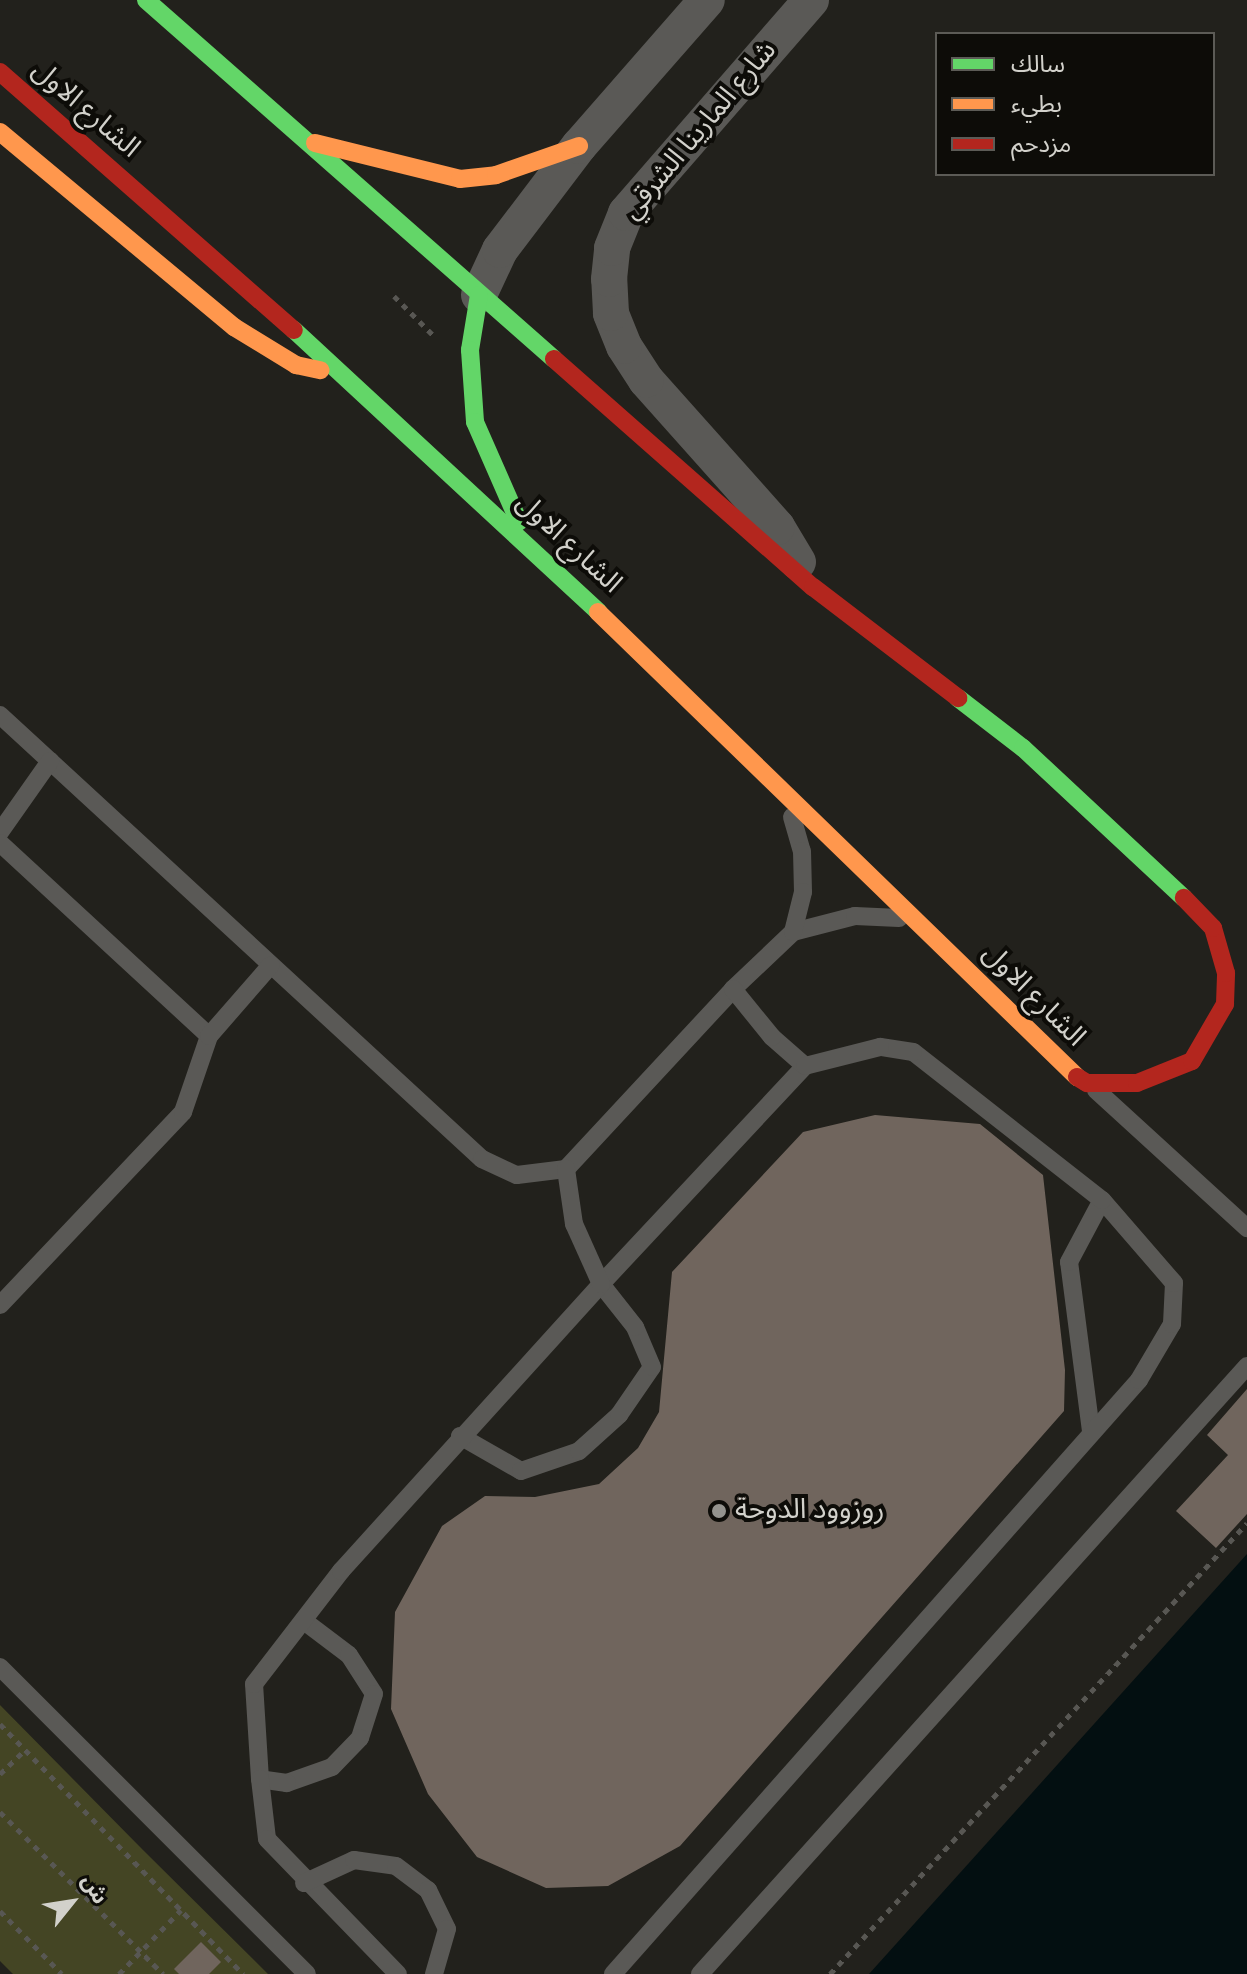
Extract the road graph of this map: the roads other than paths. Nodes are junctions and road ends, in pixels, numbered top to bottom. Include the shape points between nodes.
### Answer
1 (146, 0) edge
2 (707, 0) edge
3 (811, 0) edge
4 (0, 72) edge
5 (1, 134) edge
6 (305, 141) junction
7 (579, 146) junction
8 (479, 295) junction
9 (345, 375) junction
10 (539, 554) junction
11 (813, 587) junction
12 (0, 715) edge
13 (50, 761) junction
14 (770, 776) junction
15 (0, 832) edge
16 (0, 843) edge
17 (919, 921) junction
18 (793, 932) junction
19 (271, 965) junction
20 (733, 989) junction
21 (209, 1036) junction
22 (805, 1066) junction
23 (1087, 1083) junction
24 (566, 1169) junction
25 (1102, 1200) junction
26 (1247, 1228) edge
27 (601, 1284) junction
28 (0, 1305) edge
29 (1247, 1366) edge
30 (1091, 1431) junction
31 (460, 1436) junction
32 (304, 1621) junction
33 (0, 1667) edge
34 (260, 1779) junction
35 (304, 1883) junction
36 (307, 1974) edge
37 (398, 1974) edge
38 (434, 1974) edge
39 (613, 1974) edge
40 (700, 1974) edge

1 - 6 main road, الشارع الاول
2 - 7 street
3 - 11 street, شارع المارينا الشرقي via 626,213 612,248 609,279 611,313 646,380 777,527
4 - 9 main road, الشارع الاول
5 - 9 main road via 234,327 296,365
6 - 7 main road via 460,179 496,175
6 - 8 main road, الشارع الاول
7 - 8 street via 500,250
8 - 10 main road via 470,350 475,422 508,505
8 - 11 main road, الشارع الاول
9 - 10 main road, الشارع الاول
10 - 14 main road, الشارع الاول
11 - 23 main road, الشارع الاول via 1023,748 1213,928 1226,973 1225,1004 1205,1045 1170,1074 1137,1083
12 - 13 lane
13 - 15 lane
13 - 19 lane
14 - 17 main road, الشارع الاول
14 - 18 lane via 791,811 802,851 803,892
16 - 21 lane
17 - 18 lane via 855,916
17 - 23 main road, الشارع الاول via 1067,1071
18 - 20 lane
19 - 21 lane
19 - 24 lane via 482,1159 517,1175
20 - 22 lane via 772,1037
20 - 24 lane
21 - 28 lane via 183,1112
22 - 25 lane via 880,1047 913,1052
22 - 27 lane
23 - 26 lane
24 - 27 lane via 574,1224
25 - 30 lane via 1069,1262
25 - 30 lane via 1174,1283 1172,1324 1139,1380
27 - 31 lane
27 - 31 lane via 635,1327 652,1367 619,1415 579,1451 521,1471
29 - 40 lane
30 - 39 lane
31 - 32 lane
32 - 34 lane via 254,1684
32 - 34 lane via 349,1655 374,1694 360,1738 332,1767 287,1783
33 - 36 lane
34 - 35 lane via 267,1839
35 - 37 lane
35 - 38 lane via 354,1860 396,1866 428,1890 447,1929

